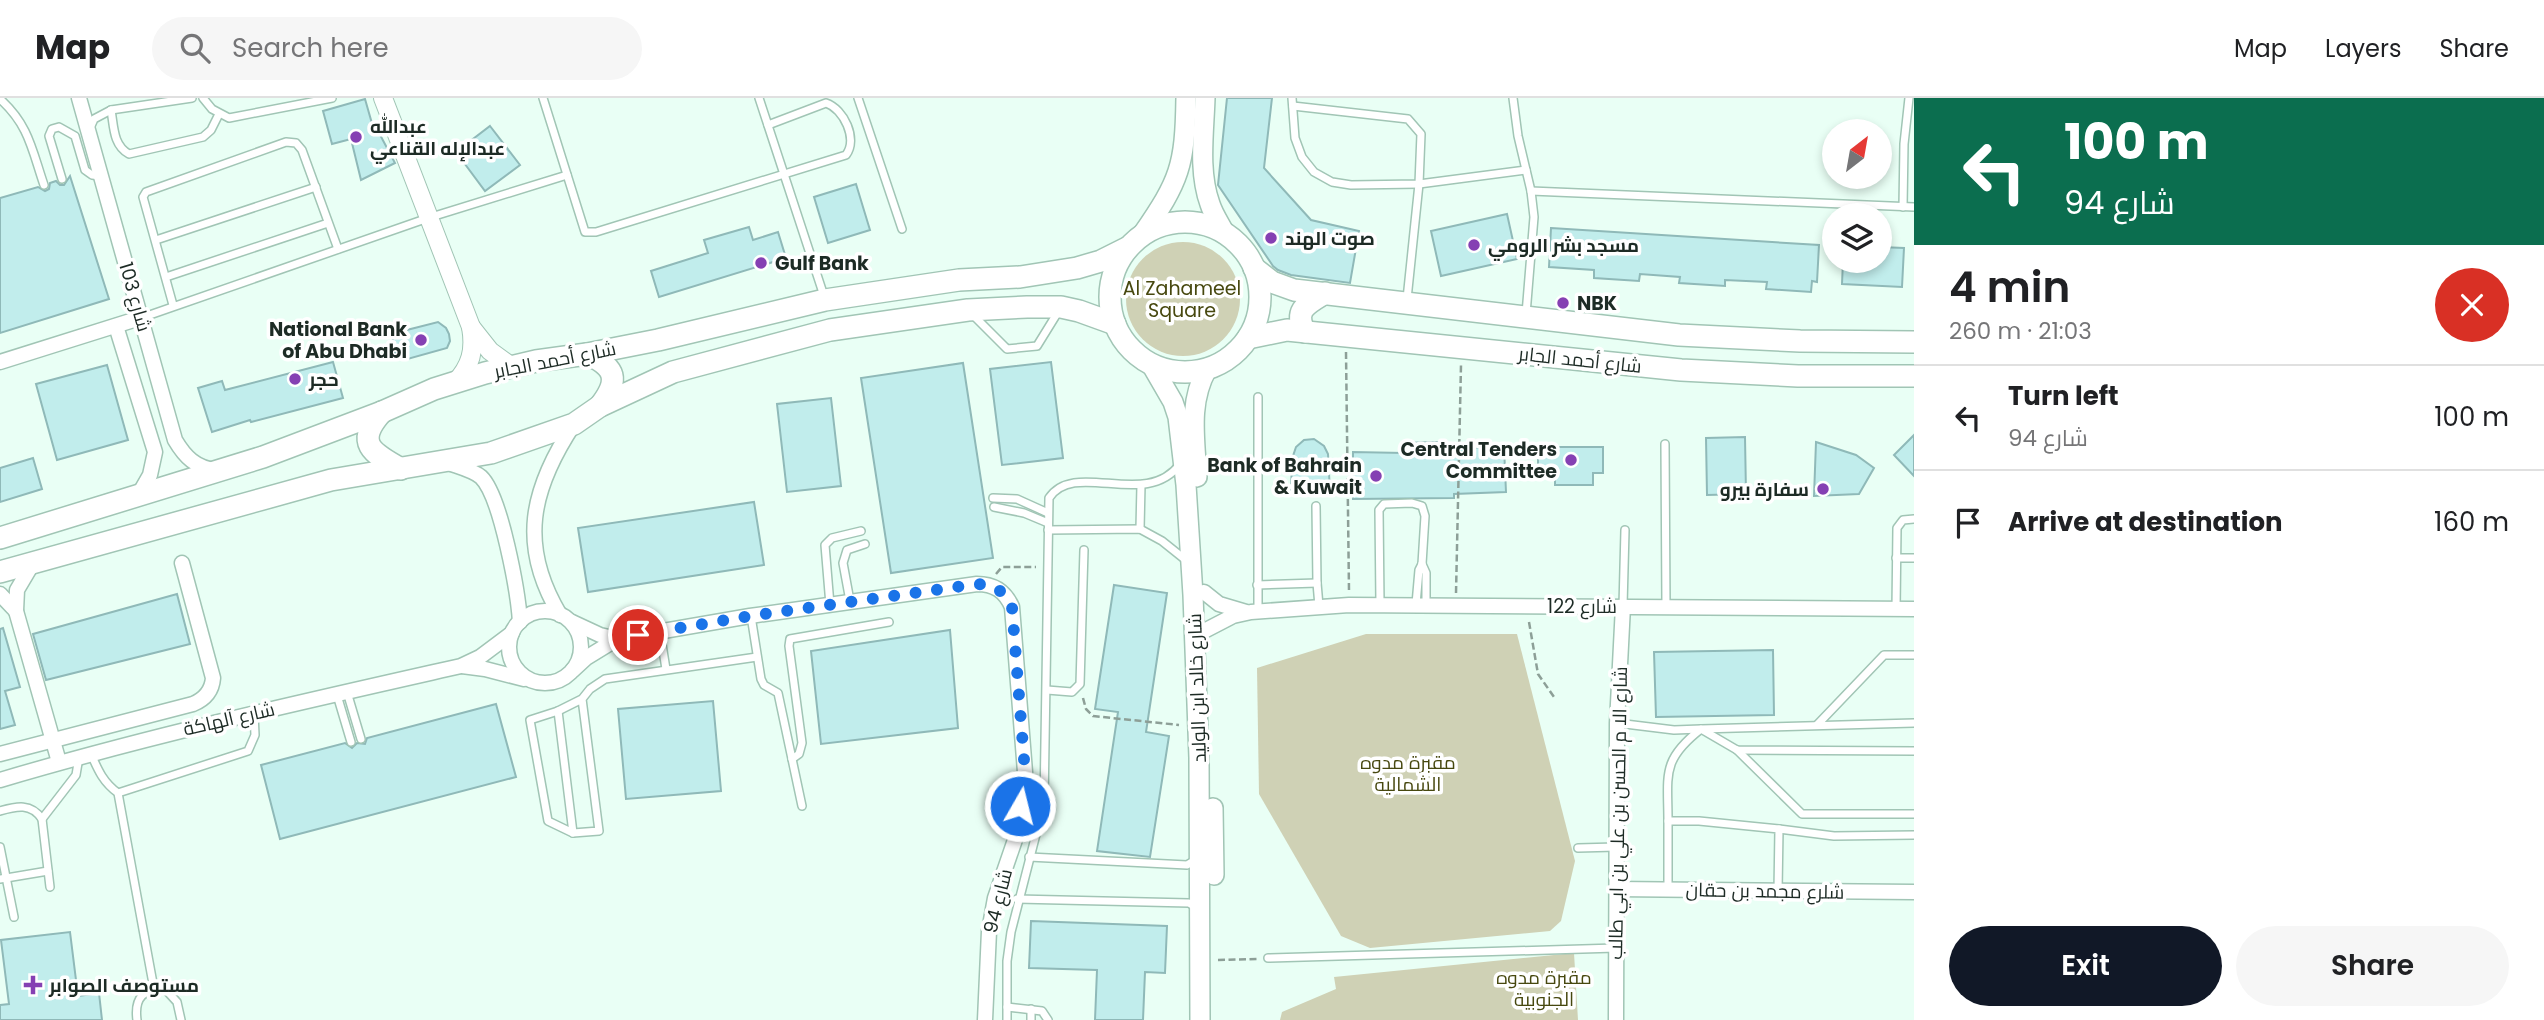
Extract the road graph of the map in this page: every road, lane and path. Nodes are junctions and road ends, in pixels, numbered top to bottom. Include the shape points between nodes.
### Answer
1 (79, 98) edge
2 (192, 98) edge
3 (203, 98) edge
4 (332, 98) edge
5 (543, 98) edge
6 (759, 98) edge
7 (858, 98) edge
8 (1186, 98) edge
9 (1205, 98) edge
10 (1513, 98) edge
11 (1909, 98) edge
12 (386, 99) edge
13 (0, 100) edge
14 (1292, 102) edge
15 (111, 110) junction
16 (219, 114) junction
17 (768, 125) junction
18 (89, 132) junction
19 (1526, 170) junction
20 (784, 173) junction
21 (566, 175) junction
22 (102, 176) junction
23 (62, 179) dead end
24 (1419, 184) junction
25 (44, 185) dead end
26 (316, 187) junction
27 (1531, 191) junction
28 (1903, 207) junction
29 (1914, 207) edge
30 (428, 218) junction
31 (328, 223) junction
32 (902, 229) dead end
33 (1225, 234) junction
34 (156, 240) junction
35 (1134, 242) junction
36 (338, 249) junction
37 (1254, 268) junction
38 (166, 277) junction
39 (1020, 277) junction
40 (1325, 293) junction
41 (825, 300) junction
42 (1406, 303) junction
43 (173, 305) junction
44 (1027, 307) junction
45 (1061, 307) junction
46 (968, 310) junction
47 (141, 318) junction
48 (1526, 318) junction
49 (1115, 324) junction
50 (116, 326) junction
51 (471, 327) junction
52 (1304, 332) junction
53 (1346, 336) junction
54 (1248, 338) junction
55 (1914, 342) edge
56 (1461, 348) junction
57 (587, 355) junction
58 (0, 362) edge
59 (1151, 364) junction
60 (512, 367) junction
61 (1207, 369) junction
62 (1914, 376) edge
63 (455, 383) junction
64 (1258, 397) dead end
65 (600, 406) junction
66 (382, 412) junction
67 (573, 424) junction
68 (1665, 444) dead end
69 (1183, 460) junction
70 (446, 462) junction
71 (401, 469) junction
72 (221, 470) junction
73 (1141, 485) junction
74 (138, 497) junction
75 (993, 498) dead end
76 (1316, 506) dead end
77 (994, 507) dead end
78 (1048, 513) junction
79 (1914, 519) edge
80 (1048, 526) junction
81 (1140, 529) junction
82 (1625, 530) dead end
83 (861, 531) dead end
84 (2, 539) edge
85 (865, 544) dead end
86 (1084, 551) dead end
87 (1896, 558) junction
88 (1914, 558) edge
89 (33, 562) junction
90 (182, 563) dead end
91 (1191, 565) junction
92 (1049, 567) junction
93 (0, 572) edge
94 (1317, 583) junction
95 (987, 584) junction
96 (1257, 585) junction
97 (0, 593) edge
98 (1204, 593) junction
99 (850, 601) junction
100 (1380, 604) junction
101 (1421, 604) junction
102 (830, 605) junction
103 (1349, 605) junction
104 (1456, 605) junction
105 (1526, 605) junction
106 (1623, 606) junction
107 (1319, 607) junction
108 (1666, 607) junction
109 (1896, 609) junction
110 (1914, 609) edge
111 (16, 611) junction
112 (1254, 612) junction
113 (750, 616) junction
114 (564, 617) junction
115 (890, 622) dead end
116 (516, 627) junction
117 (1206, 630) junction
118 (659, 631) junction
119 (617, 639) junction
120 (1914, 655) edge
121 (757, 657) junction
122 (461, 666) junction
123 (666, 669) junction
124 (573, 670) junction
125 (533, 681) junction
126 (1077, 689) junction
127 (1046, 690) junction
128 (342, 693) junction
129 (1553, 698) dead end
130 (582, 699) junction
131 (558, 711) junction
132 (254, 713) junction
133 (1617, 723) junction
134 (1914, 723) edge
135 (1188, 725) dead end
136 (1817, 725) junction
137 (1701, 729) junction
138 (53, 739) junction
139 (361, 739) dead end
140 (351, 742) dead end
141 (1737, 750) junction
142 (1914, 751) edge
143 (0, 754) edge
144 (85, 755) junction
145 (792, 759) junction
146 (60, 762) junction
147 (0, 780) edge
148 (118, 793) junction
149 (802, 806) dead end
150 (0, 811) edge
151 (1914, 814) edge
152 (42, 819) junction
153 (1668, 821) junction
154 (1779, 830) junction
155 (573, 833) junction
156 (1914, 835) edge
157 (0, 847) edge
158 (1616, 847) junction
159 (1578, 848) dead end
160 (1029, 857) junction
161 (1200, 857) junction
162 (48, 871) junction
163 (3, 879) edge
164 (50, 887) dead end
165 (1616, 889) junction
166 (1668, 889) junction
167 (1778, 892) junction
168 (1914, 892) edge
169 (1017, 899) junction
170 (1200, 909) junction
171 (13, 917) dead end
172 (1616, 948) junction
173 (1268, 958) joint
174 (1211, 960) junction
175 (154, 989) junction
176 (1007, 1007) junction
177 (1031, 1009) junction
178 (137, 1020) edge
179 (181, 1020) edge
180 (985, 1020) edge
181 (1007, 1020) edge
182 (1031, 1020) edge
183 (1048, 1020) edge
184 (1200, 1020) edge
185 (1210, 1020) edge
186 (1615, 1020) edge

1 - 18 street, شارع 103
2 - 15 lane
3 - 16 lane
4 - 16 lane via 229,118
5 - 21 lane
6 - 17 lane
7 - 32 lane
8 - 35 main road via 1180,171 1168,196
9 - 33 main road via 1203,167 1209,203
10 - 19 lane
11 - 28 lane
12 - 30 street
13 - 25 lane via 25,129
14 - 24 lane via 1298,147 1307,164 1322,177 1341,184
14 - 24 lane via 1408,119 1421,134
15 - 16 lane via 116,142 129,154 203,137
15 - 18 lane via 94,119
17 - 20 lane
17 - 20 lane via 826,103 839,111 851,138 846,155
18 - 22 street, شارع 103
19 - 24 lane
19 - 27 lane
20 - 21 lane via 596,232 585,232
20 - 41 lane
21 - 30 lane
22 - 23 lane via 85,170 75,135 59,127 49,136
22 - 47 street, شارع 103
24 - 42 lane
26 - 31 lane
26 - 34 lane
26 - 34 lane via 302,150 296,143 286,142 146,192 143,197
27 - 28 lane
27 - 48 lane via 1534,217
28 - 29 lane
30 - 36 lane
30 - 51 street
31 - 36 lane
31 - 38 lane
33 - 35 main road via 1209,226 1174,222
33 - 37 main road
34 - 38 lane
35 - 39 main road, شارع أحمد الجابر via 1101,261
35 - 49 main road via 1118,262 1109,293
36 - 43 lane
37 - 40 main road, شارع أحمد الجابر via 1272,282 1294,290
37 - 54 main road via 1259,311
38 - 43 lane
39 - 41 main road, شارع أحمد الجابر via 959,280
39 - 44 main road via 1033,290
40 - 42 main road, شارع أحمد الجابر
40 - 52 main road via 1300,313
41 - 57 main road, شارع أحمد الجابر
42 - 48 main road, شارع أحمد الجابر
43 - 47 lane
44 - 45 main road
44 - 46 main road
45 - 46 lane via 1037,345 1007,349
45 - 49 main road
46 - 65 main road via 830,330 760,348 673,372
47 - 50 street
47 - 72 street, شارع 103 via 175,440 193,463
48 - 55 main road, شارع أحمد الجابر via 1716,338
49 - 59 main road via 1123,340
50 - 58 street
50 - 74 street, شارع 103 via 155,452
51 - 60 street via 490,351
51 - 63 street via 472,356
52 - 53 main road, شارع أحمد الجابر
52 - 54 main road, شارع أحمد الجابر via 1287,330
53 - 56 main road, شارع أحمد الجابر
53 - 103 path
54 - 61 main road via 1230,357
56 - 62 main road, شارع أحمد الجابر via 1681,370
56 - 104 path
57 - 60 main road, شارع أحمد الجابر
57 - 65 main road via 607,365 612,373 613,385
59 - 61 main road via 1184,372
59 - 69 main road, شارع خالد ابن الوليد via 1173,402
60 - 63 main road, شارع أحمد الجابر
61 - 98 main road, شارع خالد ابن الوليد via 1193,407
63 - 66 main road, شارع أحمد الجابر
64 - 96 lane
65 - 67 main road
66 - 71 main road via 368,431 368,443 380,458
66 - 72 main road, شارع أحمد الجابر
67 - 70 main road via 491,453
67 - 114 street via 547,471 534,529 545,590
68 - 108 lane
69 - 73 lane via 1163,480
69 - 91 main road, شارع خالد ابن الوليد
70 - 71 main road
70 - 116 street via 480,476 492,494 516,588
71 - 89 main road via 331,480
72 - 74 main road, شارع أحمد الجابر
73 - 78 lane via 1066,484 1049,498
73 - 81 lane
74 - 84 main road, شارع أحمد الجابر
75 - 78 lane via 1017,499
76 - 94 lane
77 - 80 lane via 1017,510
78 - 80 lane
79 - 87 lane via 1899,523
80 - 81 lane
80 - 92 lane
81 - 91 lane
82 - 106 lane
83 - 102 lane via 832,538 825,545
85 - 99 lane via 847,550 843,558
86 - 126 lane
87 - 88 lane
87 - 109 lane
89 - 93 main road
89 - 111 street via 17,590
90 - 138 street via 213,678 205,697 193,704
91 - 161 main road, شارع خالد ابن الوليد
92 - 95 path via 1002,568
92 - 127 lane
94 - 96 lane
94 - 107 lane
95 - 99 street
95 - 180 street, شارع 94 via 999,589 1012,607 1025,772 1017,834 989,931
96 - 112 lane
97 - 111 street
98 - 112 street, شارع 122 via 1229,608
98 - 117 main road, شارع خالد ابن الوليد
99 - 102 street
100 - 101 street, شارع 122
100 - 101 lane via 1379,510 1384,504 1412,503 1422,506 1425,516 1422,564 1426,573
100 - 103 street, شارع 122
101 - 104 street, شارع 122
102 - 113 street
103 - 107 street, شارع 122
104 - 105 street, شارع 122
105 - 106 street, شارع 122
105 - 129 path via 1538,674
106 - 108 street, شارع 122
106 - 133 street, شارع الا م الحسن بن علي بن ابي طالب
107 - 112 street, شارع 122
108 - 109 street, شارع 122
109 - 110 street, شارع 122
111 - 138 street
112 - 117 street, شارع 122 via 1233,616
113 - 118 street
113 - 121 lane
114 - 116 street via 535,613
114 - 119 street
114 - 124 street via 577,631 581,644
115 - 145 lane via 790,639 802,743
116 - 122 street, شارع آلهاكة via 488,652
116 - 125 street via 509,652 512,662
117 - 174 main road, شارع خالد ابن الوليد via 1214,837
118 - 119 street
118 - 123 lane
119 - 124 street
120 - 136 lane via 1884,655
121 - 123 lane
121 - 145 lane via 762,682 778,693
122 - 125 street, شارع آلهاكة
122 - 128 street, شارع آلهاكة
123 - 130 lane via 605,679
124 - 125 street via 551,683
126 - 127 lane
126 - 135 path via 1093,716
127 - 160 lane via 1044,803
128 - 132 street, شارع آلهاكة
128 - 139 lane
128 - 140 lane
130 - 131 lane
130 - 155 lane via 599,831
131 - 155 lane
131 - 155 lane via 530,720 548,821
132 - 144 street, شارع آلهاكة
132 - 148 lane via 255,735 248,751
133 - 137 lane
133 - 158 street, شارع الا م الحسن بن علي بن ابي طالب
134 - 136 lane
136 - 137 lane
137 - 141 lane
137 - 153 lane via 1672,756 1667,772
138 - 143 street
138 - 146 street
141 - 142 lane
141 - 151 lane via 1802,814
144 - 146 street, شارع آلهاكة
144 - 148 lane
144 - 152 lane via 76,775
145 - 149 lane
146 - 147 street, شارع آلهاكة
148 - 175 lane
150 - 152 lane via 21,806 33,809
152 - 162 lane
153 - 154 lane
153 - 166 lane
154 - 156 lane
154 - 167 lane
157 - 163 lane
158 - 159 lane
158 - 165 street, شارع الا م الحسن بن علي بن ابي طالب
160 - 161 lane via 1187,865
160 - 169 lane
161 - 170 main road, شارع خالد ابن الوليد
162 - 163 lane
162 - 164 lane
163 - 171 lane
165 - 166 street, شلرع مجمد بن حقان
165 - 172 street, شارع الا م الحسن بن علي بن ابي طالب
166 - 167 street, شلرع مجمد بن حقان
167 - 168 street, شلرع مجمد بن حقان
169 - 170 lane via 1189,903
169 - 176 lane via 1007,961
170 - 184 main road, شارع خالد ابن الوليد
172 - 173 lane
172 - 186 street, شارع الا م الحسن بن علي بن ابي طالب
173 - 174 path
174 - 185 main road, شارع خالد ابن الوليد
175 - 178 lane via 142,994 135,1007
175 - 179 lane via 166,990 177,1002
176 - 177 lane
176 - 181 lane
177 - 182 lane
177 - 183 lane via 1042,1011

